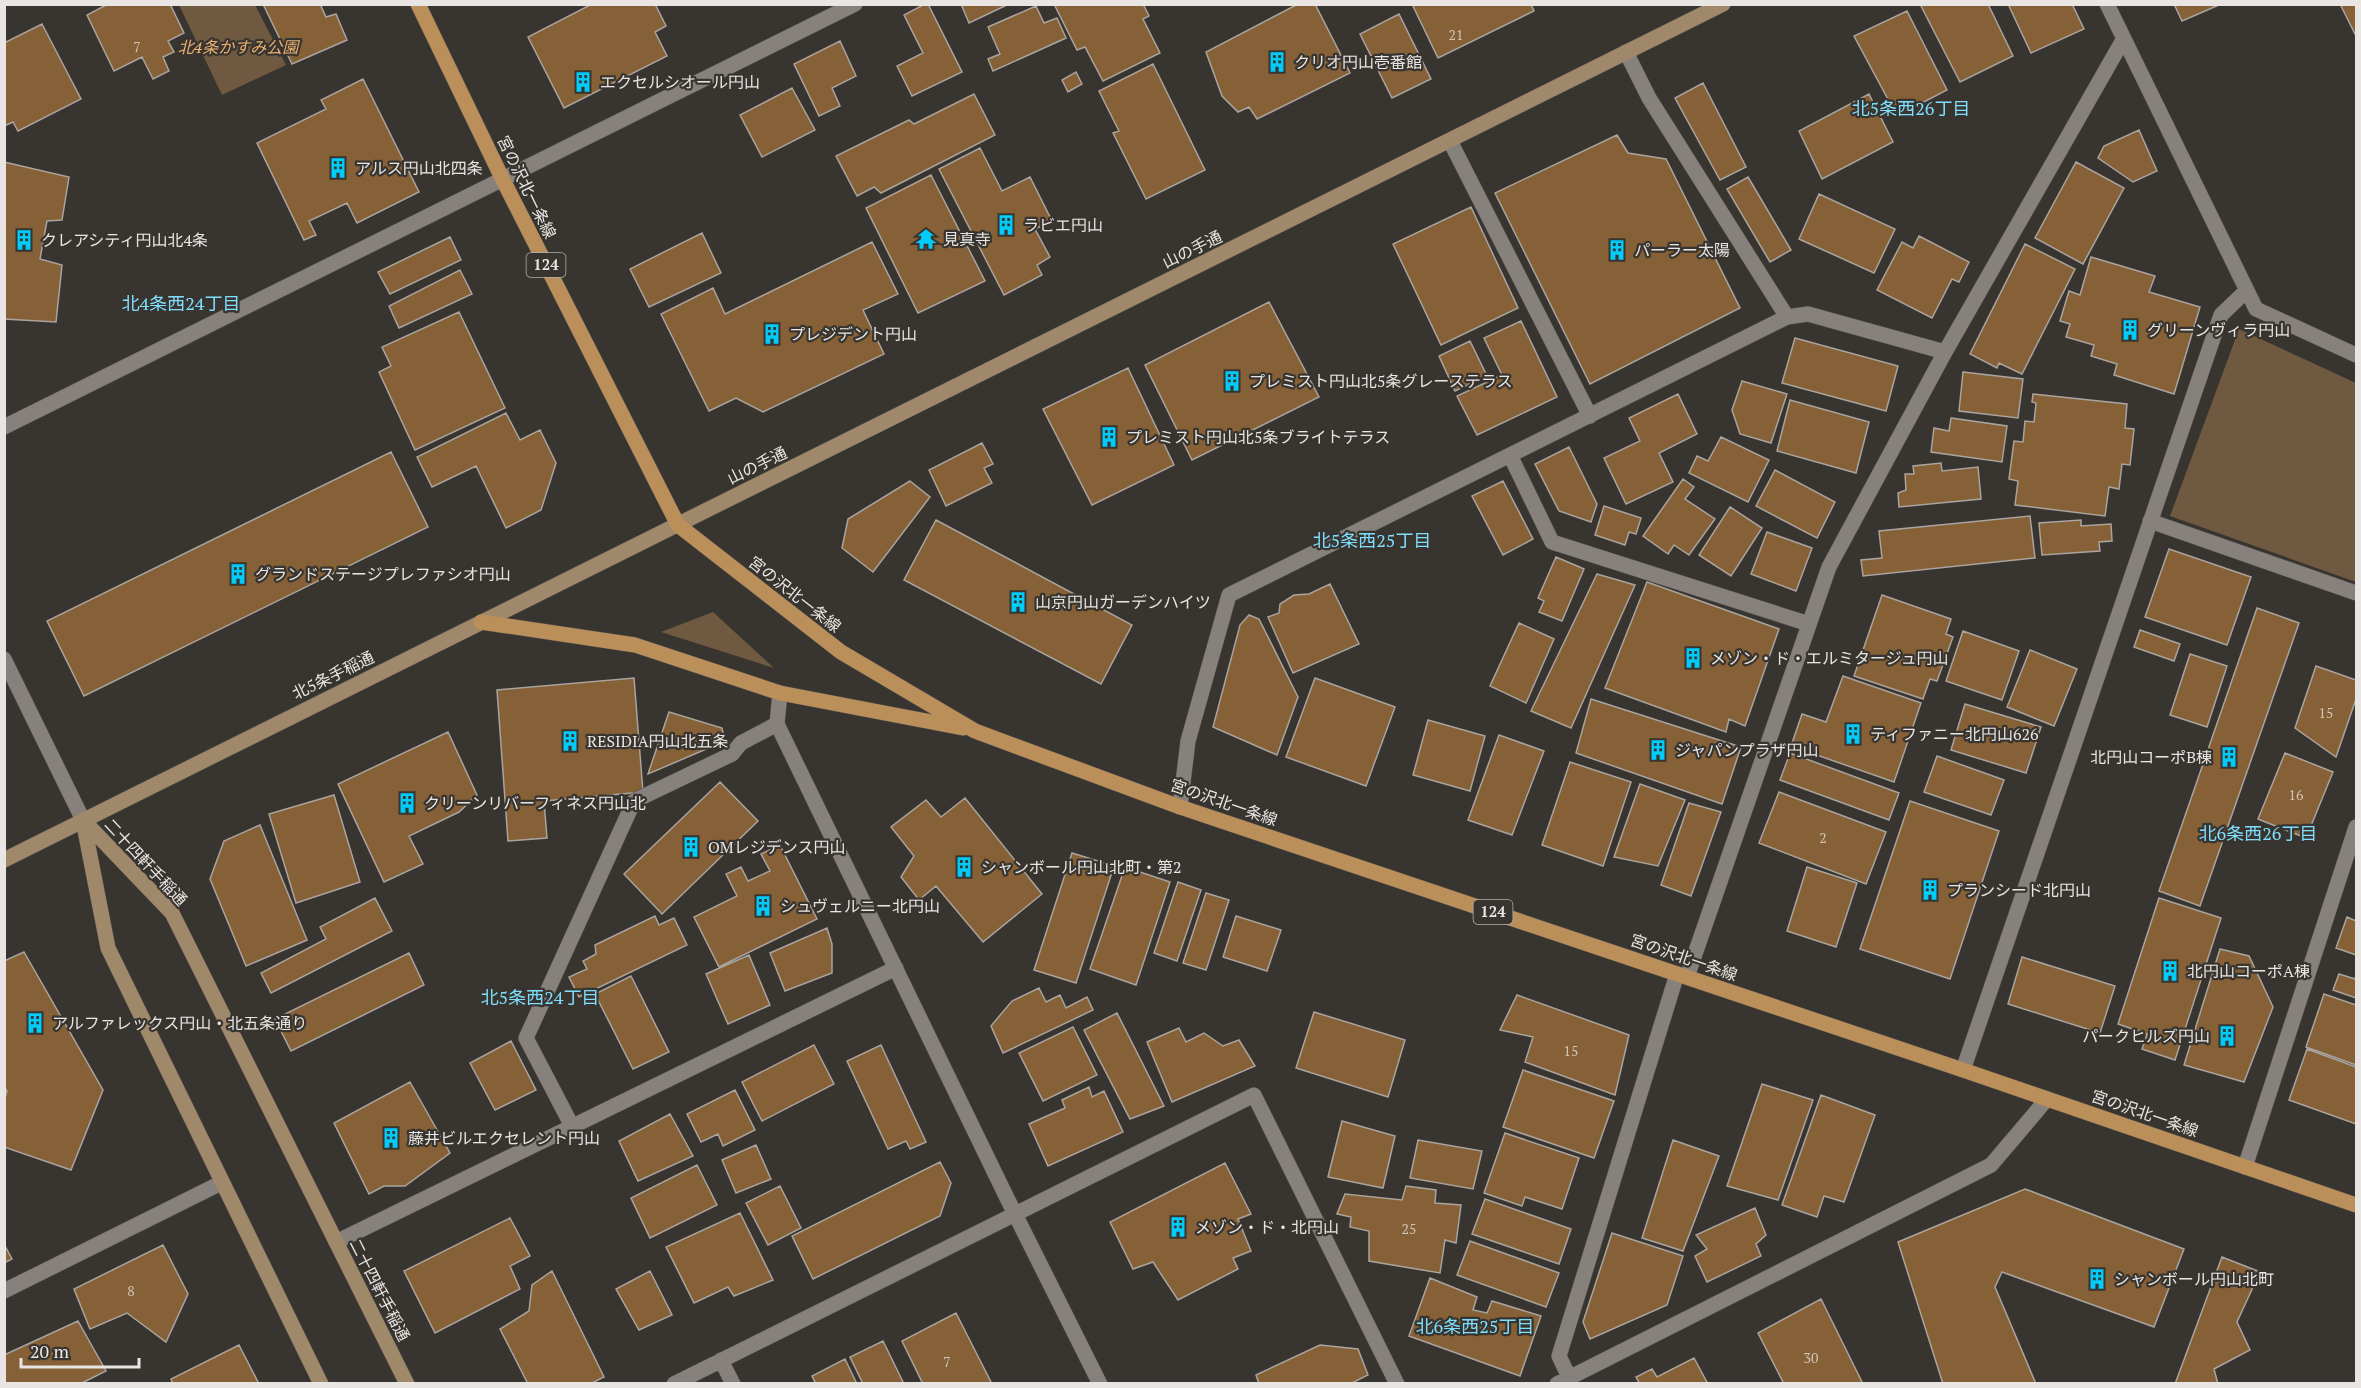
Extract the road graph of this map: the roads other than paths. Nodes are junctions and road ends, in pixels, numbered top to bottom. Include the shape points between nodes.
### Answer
1 (418, 4) edge
2 (855, 4) edge
3 (1723, 4) edge
4 (2107, 4) edge
5 (2122, 40) junction
6 (1626, 52) junction
7 (1450, 141) junction
8 (503, 180) junction
9 (2246, 291) junction
10 (1787, 317) junction
11 (1945, 352) junction
12 (2356, 355) edge
13 (1590, 416) junction
14 (4, 427) edge
15 (1510, 455) junction
16 (2150, 521) junction
17 (678, 525) junction
18 (2356, 592) edge
19 (481, 622) junction
20 (1809, 624) junction
21 (4, 658) edge
22 (780, 693) junction
23 (777, 724) junction
24 (975, 731) junction
25 (1180, 807) junction
26 (83, 820) junction
27 (2356, 827) edge
28 (4, 860) edge
29 (896, 968) junction
30 (1682, 975) junction
31 (1963, 1070) junction
32 (2047, 1099) junction
33 (573, 1128) junction
34 (2245, 1167) junction
35 (221, 1183) junction
36 (2356, 1205) edge
37 (1015, 1213) junction
38 (336, 1242) junction
39 (4, 1291) edge
40 (721, 1360) junction
41 (1563, 1380) edge
42 (321, 1383) edge
43 (407, 1383) edge
44 (674, 1383) edge
45 (733, 1383) edge
46 (1100, 1383) edge
47 (1397, 1383) edge

1 - 8 main road, 宮の沢北一条線 / 124
2 - 8 street
3 - 6 street, 山の手通
4 - 5 street
5 - 9 street
5 - 11 street
6 - 7 street, 山の手通
6 - 10 street via 1649,98
7 - 13 street
7 - 17 street, 山の手通
8 - 14 street
8 - 17 main road, 宮の沢北一条線 / 124
9 - 12 street via 2256,309
9 - 16 street via 2221,315
10 - 11 street via 1808,314
10 - 13 street
11 - 20 street via 1829,567
13 - 15 street
15 - 20 street via 1552,542
15 - 25 street via 1229,595 1188,741
16 - 18 street
16 - 31 street
17 - 19 street, 北5条手稲通
17 - 24 main road, 宮の沢北一条線 / 124 via 841,652
19 - 22 main road via 635,645
19 - 26 street, 北5条手稲通
20 - 30 street
21 - 26 street
22 - 23 street
22 - 24 main road
23 - 29 street
23 - 33 street via 741,743 732,754 634,801 526,1038
24 - 25 main road, 宮の沢北一条線 / 124
25 - 30 main road, 宮の沢北一条線 / 124
26 - 28 street, 北5条手稲通
26 - 35 street, 二十四軒手稲通 via 108,948
26 - 38 street, 二十四軒手稲通 via 172,913
27 - 34 street
29 - 33 street
29 - 37 street
30 - 31 main road, 宮の沢北一条線 / 124
30 - 41 street via 1558,1356
31 - 32 main road, 宮の沢北一条線 / 124
32 - 34 main road, 宮の沢北一条線 / 124
32 - 41 street via 1991,1165
33 - 38 street
34 - 36 main road, 宮の沢北一条線 / 124
35 - 39 street
35 - 42 street, 二十四軒手稲通
37 - 40 street
37 - 46 street
37 - 47 street via 1254,1095
38 - 43 street, 二十四軒手稲通
40 - 44 street
40 - 45 street

